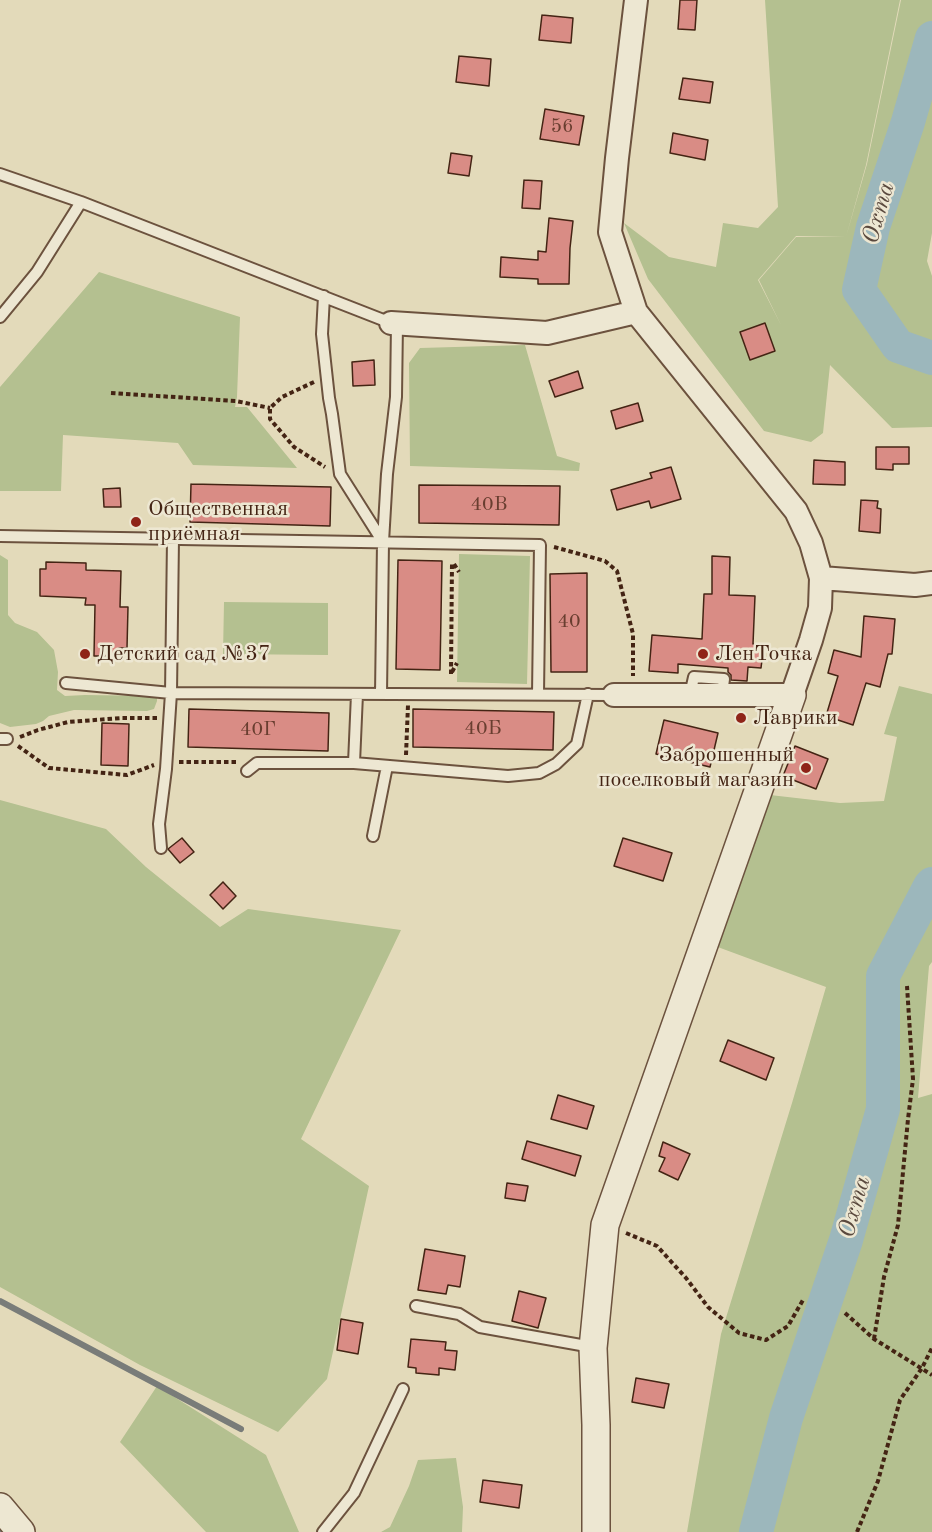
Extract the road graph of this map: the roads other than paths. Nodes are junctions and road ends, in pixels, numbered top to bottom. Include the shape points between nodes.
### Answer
1 (636, 0) edge
2 (0, 174) edge
3 (81, 202) junction
4 (324, 296) junction
5 (636, 312) junction
6 (0, 317) edge
7 (394, 323) junction
8 (0, 536) edge
9 (173, 539) junction
10 (383, 542) junction
11 (821, 578) junction
12 (932, 583) edge
13 (66, 683) dead end
14 (171, 693) junction
15 (357, 694) junction
16 (381, 694) junction
17 (538, 694) junction
18 (588, 694) junction
19 (623, 694) joint
20 (792, 694) junction
21 (354, 763) junction
22 (387, 766) junction
23 (247, 771) dead end
24 (373, 836) dead end
25 (161, 848) dead end
26 (416, 1306) dead end
27 (593, 1347) junction
28 (403, 1389) dead end
29 (0, 1507) edge
30 (21, 1532) edge
31 (323, 1532) edge
32 (596, 1532) edge

1 - 5 street via 610,232
2 - 3 lane
3 - 4 lane
3 - 6 lane via 37,272
4 - 7 lane
4 - 10 lane via 322,334 340,474
5 - 7 street via 547,333
5 - 11 street via 796,511
7 - 10 lane via 396,397
8 - 9 lane via 133,544
9 - 10 lane
9 - 14 lane
10 - 16 lane
10 - 17 lane via 540,545
11 - 12 street
11 - 20 street via 820,608
13 - 14 lane
14 - 15 lane
14 - 25 lane via 159,824
15 - 16 lane
15 - 21 lane
16 - 17 lane
17 - 18 lane
18 - 19 lane
18 - 22 lane via 577,744 556,764 539,773 508,776
19 - 20 street
20 - 27 street via 606,1225
21 - 22 lane
21 - 23 lane via 257,763
22 - 24 lane
26 - 27 lane via 459,1314 480,1327
27 - 32 street
28 - 31 lane via 354,1493
29 - 30 street

